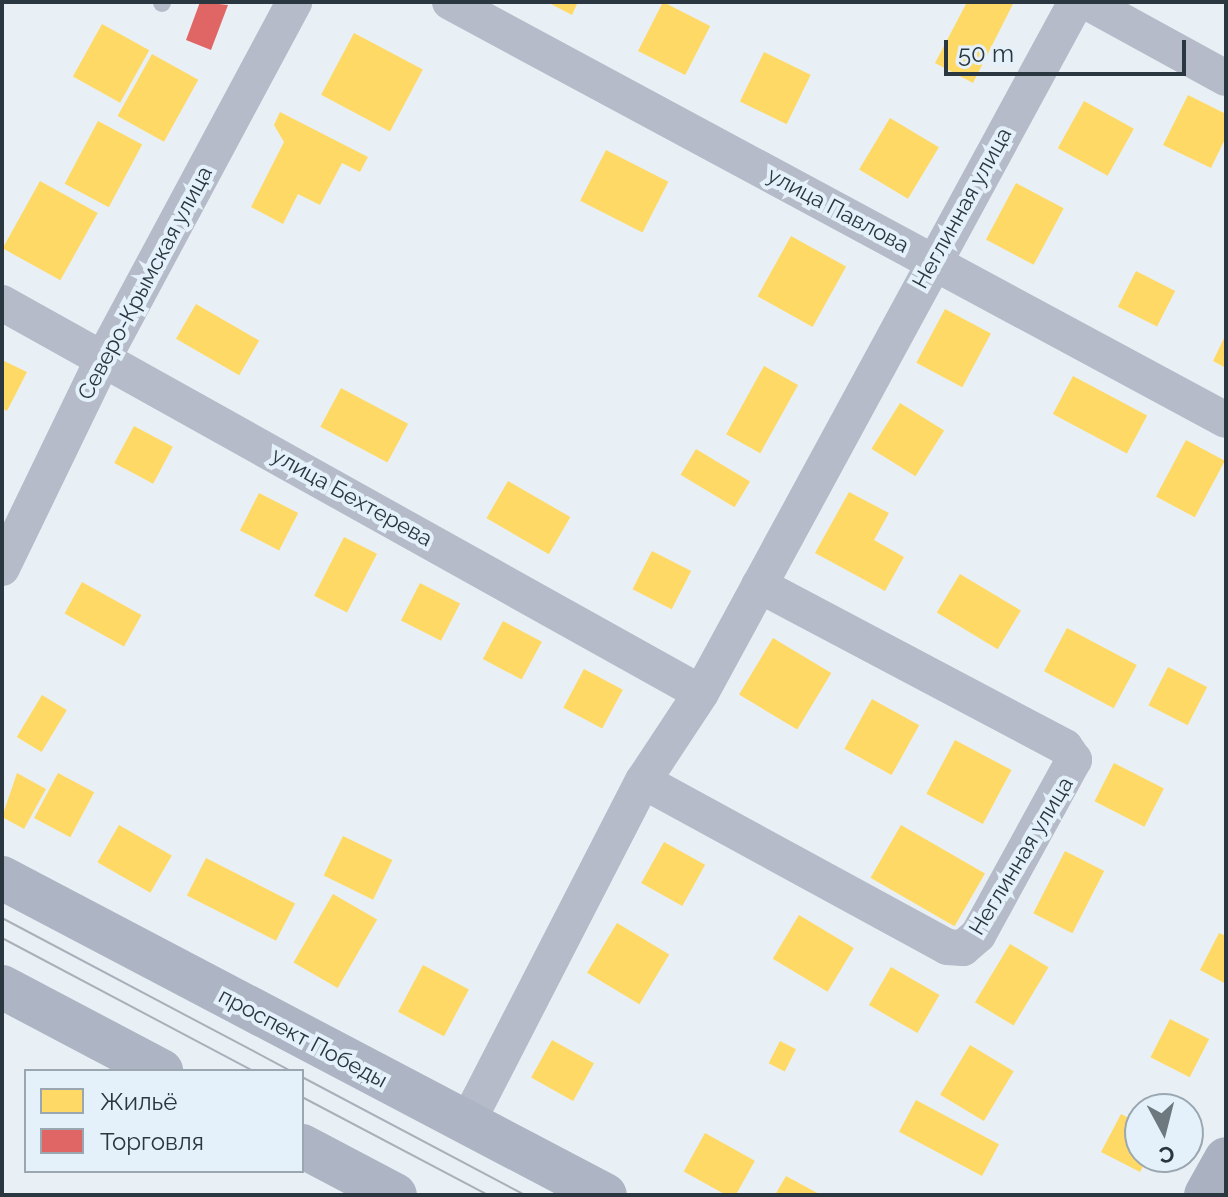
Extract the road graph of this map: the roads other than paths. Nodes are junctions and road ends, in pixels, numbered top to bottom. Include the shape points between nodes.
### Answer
1 (294, 2) edge
2 (450, 2) edge
3 (1076, 2) edge
4 (1087, 2) edge
5 (1226, 78) edge
6 (932, 261) junction
7 (2, 303) edge
8 (104, 357) junction
9 (1226, 420) edge
10 (2, 568) edge
11 (759, 585) junction
12 (701, 693) junction
13 (643, 781) junction
14 (2, 878) edge
15 (2, 987) edge
16 (157, 1069) edge
17 (466, 1125) junction
18 (304, 1147) edge
19 (1226, 1159) edge
20 (395, 1195) edge
21 (605, 1195) edge
22 (1206, 1195) edge

1 - 8 street, Северо-Крымская улица
2 - 6 street, улица Павлова
3 - 6 street, Неглинная улица
4 - 5 street
6 - 9 street, улица Павлова
6 - 11 street, Неглинная улица
7 - 8 street, улица Бехтерева
8 - 10 street, Северо-Крымская улица
8 - 12 street, улица Бехтерева
11 - 12 street, Неглинная улица
11 - 13 street, Неглинная улица via 1065,747 1074,760 978,935 963,948 947,947
12 - 13 street, Неглинная улица
13 - 17 street, Неглинная улица
14 - 17 main road, проспект Победы
15 - 16 main road
17 - 21 main road, проспект Победы
18 - 20 main road
19 - 22 main road

